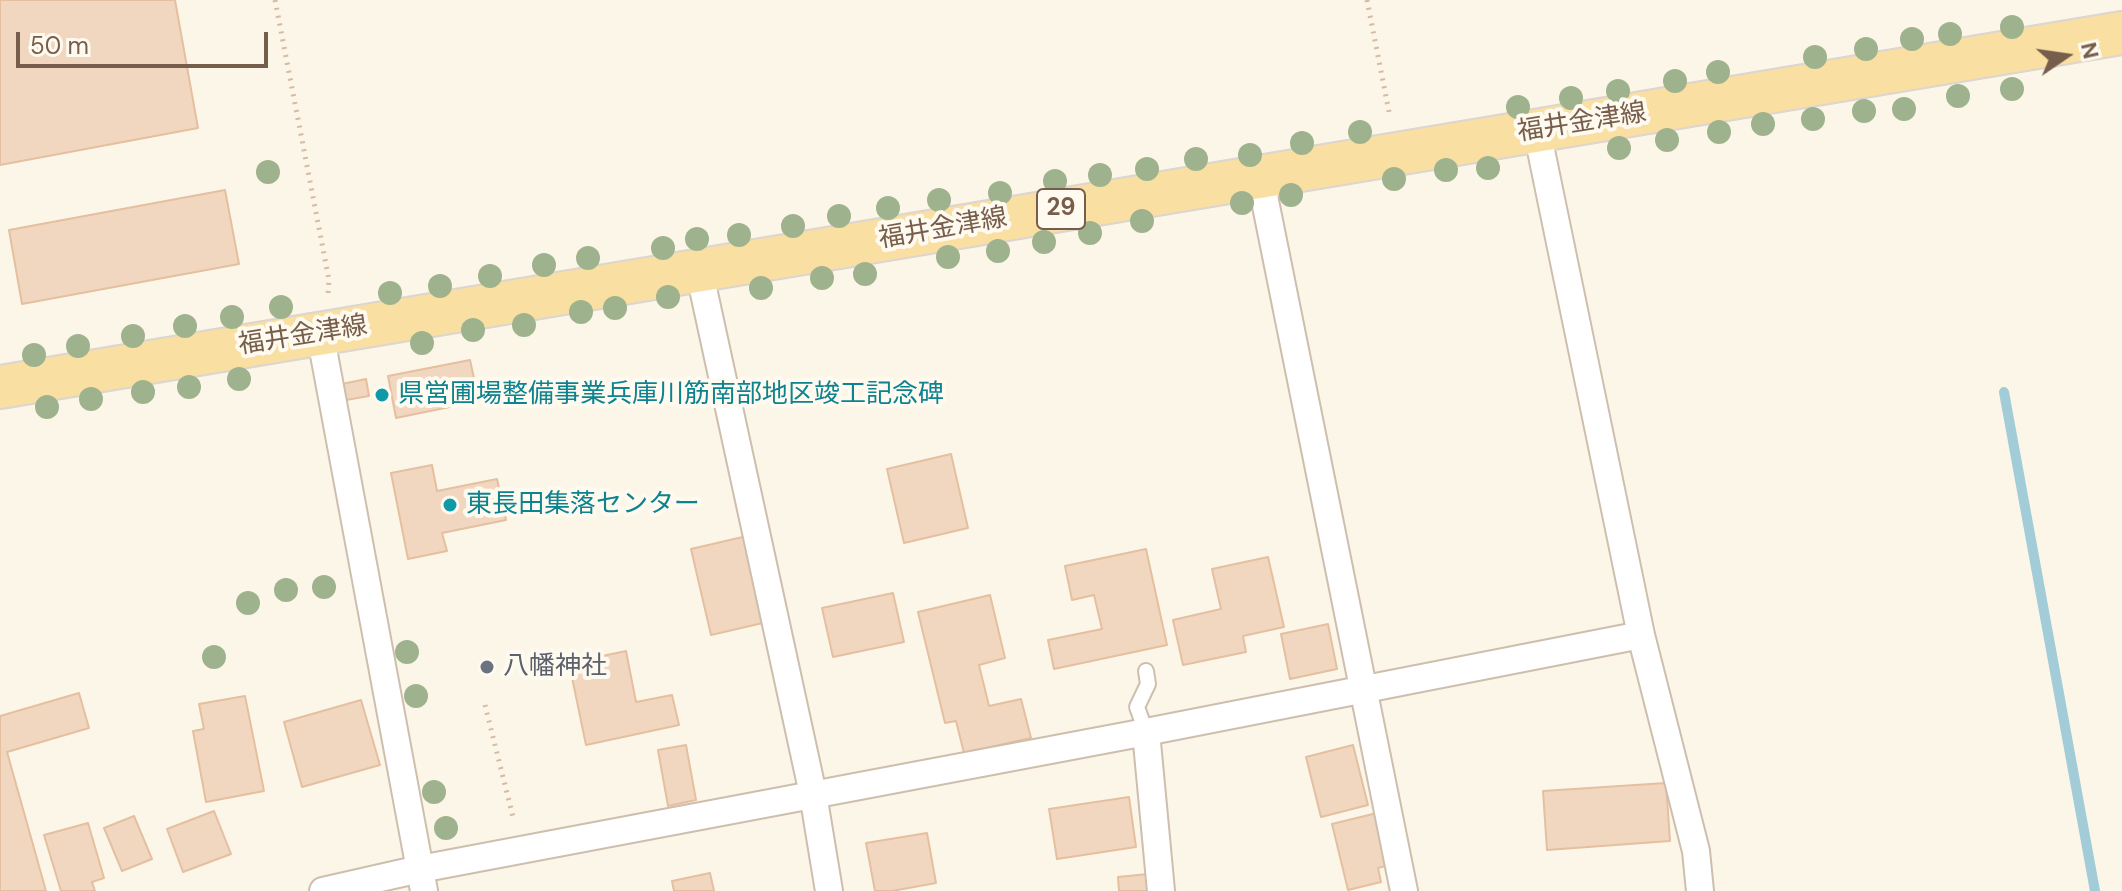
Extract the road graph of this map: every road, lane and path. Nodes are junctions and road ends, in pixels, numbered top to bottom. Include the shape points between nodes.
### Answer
1 (275, 0) edge
2 (1367, 0) edge
3 (2122, 33) edge
4 (1537, 131) junction
5 (1397, 154) junction
6 (1260, 176) junction
7 (699, 270) junction
8 (320, 333) junction
9 (0, 387) edge
10 (1641, 635) junction
11 (1146, 671) dead end
12 (1364, 688) junction
13 (485, 705) dead end
14 (1146, 732) junction
15 (813, 794) junction
16 (522, 852) junction
17 (422, 880) edge
18 (323, 891) edge
19 (829, 891) edge
20 (1161, 891) edge
21 (1404, 891) edge
22 (1700, 891) edge

1 - 8 path via 329,280
2 - 5 path
3 - 4 main road, 福井金津線 / 29
4 - 5 main road, 福井金津線 / 29
4 - 10 street
5 - 6 main road, 福井金津線 / 29
6 - 7 main road, 福井金津線 / 29
6 - 12 street
7 - 8 main road, 福井金津線 / 29
7 - 15 street
8 - 9 main road, 福井金津線 / 29
8 - 17 street
10 - 12 street
10 - 22 street via 1696,851
11 - 14 lane via 1148,684 1137,707
12 - 14 street
12 - 21 street
13 - 16 path
14 - 15 street
14 - 20 street
15 - 16 street
15 - 19 street
16 - 17 street
17 - 18 street

